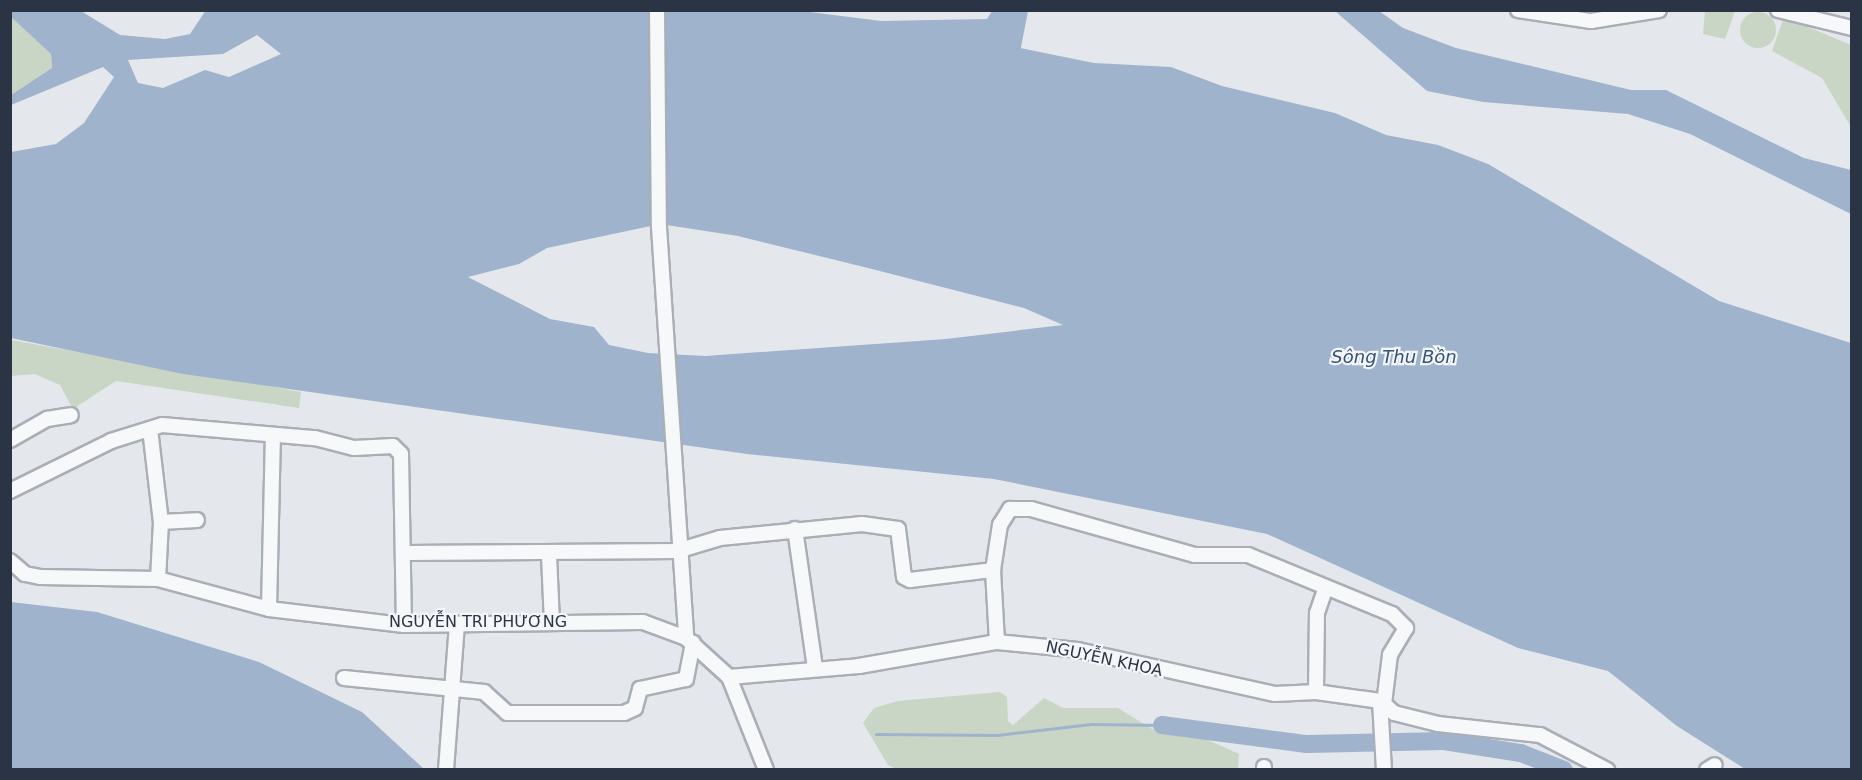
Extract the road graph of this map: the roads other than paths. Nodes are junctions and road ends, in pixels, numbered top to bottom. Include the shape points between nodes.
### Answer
1 (657, 10) edge
2 (1518, 10) edge
3 (1659, 10) edge
4 (1778, 10) edge
5 (1654, 11) edge
6 (1851, 28) edge
7 (71, 415) dead end
8 (150, 429) junction
9 (273, 436) junction
10 (10, 440) edge
11 (10, 491) edge
12 (197, 520) dead end
13 (161, 522) junction
14 (795, 529) junction
15 (677, 551) junction
16 (407, 553) junction
17 (549, 555) junction
18 (10, 561) edge
19 (993, 570) junction
20 (158, 579) junction
21 (1325, 590) junction
22 (269, 609) junction
23 (457, 623) junction
24 (552, 623) junction
25 (404, 625) junction
26 (690, 641) junction
27 (997, 642) junction
28 (815, 668) junction
29 (729, 677) junction
30 (344, 678) dead end
31 (456, 687) junction
32 (1316, 692) junction
33 (1384, 704) junction
34 (446, 770) edge
35 (766, 770) edge
36 (1384, 770) edge
37 (1607, 770) edge

1 - 15 street via 659,227
2 - 5 street via 1591,21
3 - 5 street
4 - 6 street
7 - 10 street via 48,419
8 - 9 street via 167,425
8 - 11 street via 111,441
8 - 13 street
9 - 16 street via 399,448
9 - 22 street
12 - 13 street
13 - 20 street
14 - 15 street via 720,538
14 - 19 street via 837,523 895,527 901,535 904,577 910,580
14 - 28 street
15 - 17 street
15 - 26 street
16 - 17 street
16 - 25 street
17 - 24 street
18 - 20 street, NGUYỄN TRI PHƯƠNG via 25,574 40,577
19 - 21 street via 1002,520 1010,509 1031,509 1195,555 1248,555
19 - 27 street
20 - 22 street, NGUYỄN TRI PHƯƠNG
21 - 32 street via 1317,613
21 - 33 street via 1405,622 1390,655
22 - 25 street, NGUYỄN TRI PHƯƠNG
23 - 24 street, NGUYỄN TRI PHƯƠNG
23 - 25 street, NGUYỄN TRI PHƯƠNG
23 - 31 street
24 - 26 street, NGUYỄN TRI PHƯƠNG via 643,622
26 - 29 street, NGUYỄN TRI PHƯƠNG
26 - 31 street via 687,678 640,689 635,708 624,713 507,712 488,693
27 - 28 street, NGUYỄN KHOA via 859,666
27 - 32 street, NGUYỄN KHOA via 1078,651 1275,694
28 - 29 street, NGUYỄN KHOA
29 - 35 street, NGUYỄN TRI PHƯƠNG
30 - 31 street
31 - 34 street
32 - 33 street, NGUYỄN KHOA
33 - 36 street
33 - 37 street, NGUYỄN KHOA via 1394,713 1438,724 1540,735

